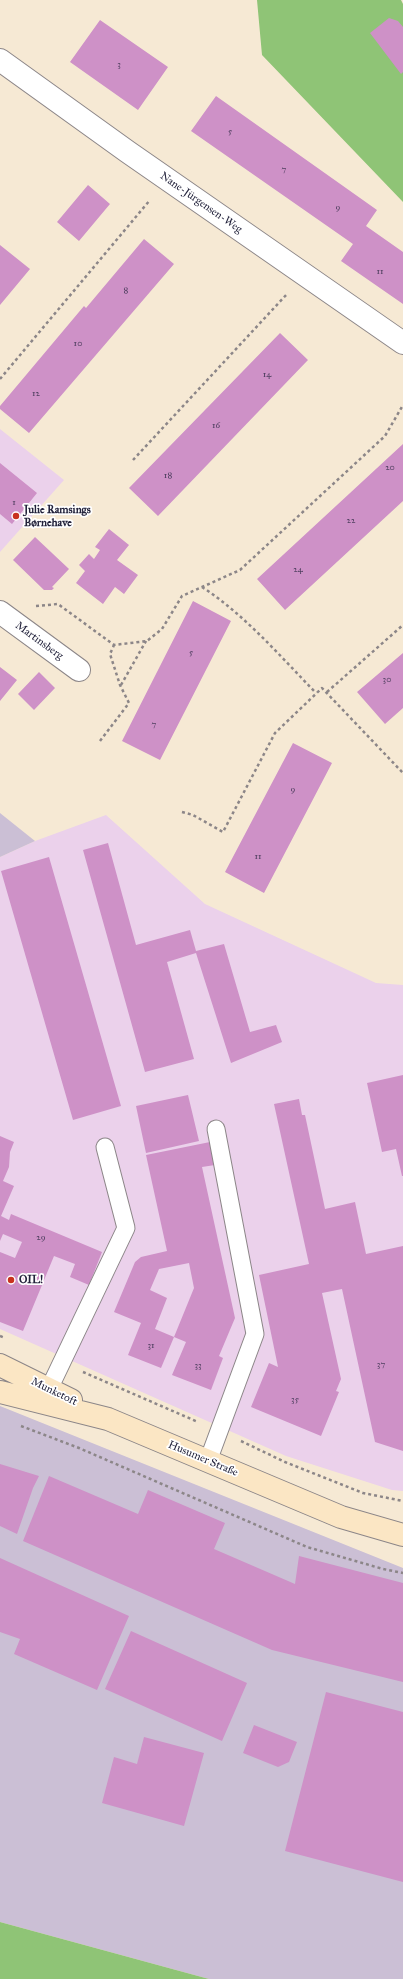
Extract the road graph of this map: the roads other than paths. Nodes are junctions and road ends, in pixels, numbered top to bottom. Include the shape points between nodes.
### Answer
1 (0, 60) edge
2 (403, 343) edge
3 (0, 612) edge
4 (79, 670) dead end
5 (216, 1129) dead end
6 (105, 1147) dead end
7 (0, 1365) edge
8 (49, 1389) junction
9 (0, 1392) edge
10 (108, 1418) junction
11 (208, 1461) junction
12 (403, 1535) edge

1 - 2 street, Nane-Jürgensen-Weg
3 - 4 street, Martinsberg
5 - 11 lane via 254,1334
6 - 8 lane via 126,1228
7 - 8 main road, Munketoft
8 - 10 main road, Munketoft
9 - 10 main road, Husumer Straße
10 - 11 main road, Husumer Straße
11 - 12 main road, Husumer Straße via 341,1518

